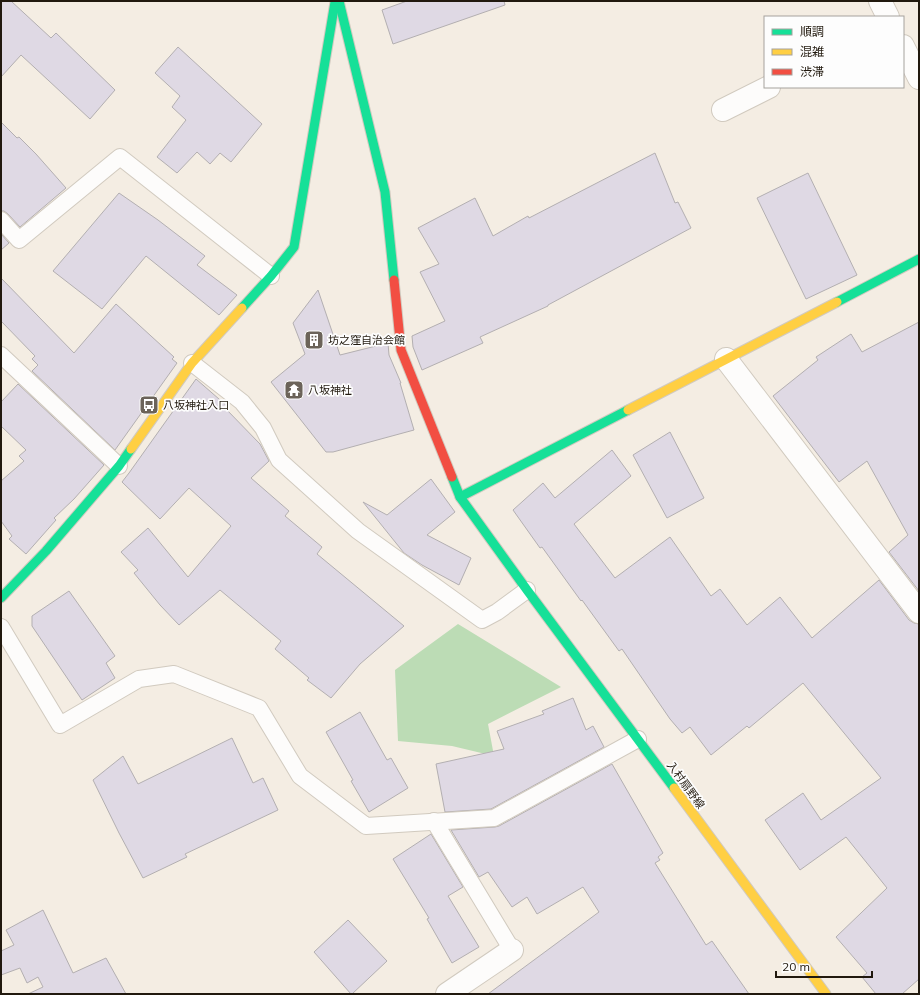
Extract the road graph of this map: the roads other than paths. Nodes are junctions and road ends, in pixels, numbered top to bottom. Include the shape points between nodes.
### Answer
1 (335, 1) edge
2 (339, 1) edge
3 (880, 1) edge
4 (888, 16) edge
5 (904, 48) edge
6 (919, 78) edge
7 (767, 88) edge
8 (724, 110) dead end
9 (1, 220) edge
10 (919, 259) edge
11 (271, 276) junction
12 (1, 355) edge
13 (726, 359) junction
14 (192, 363) junction
15 (119, 466) junction
16 (460, 497) junction
17 (527, 590) junction
18 (1, 598) edge
19 (919, 612) edge
20 (1, 627) edge
21 (638, 739) junction
22 (434, 821) junction
23 (512, 950) joint
24 (447, 994) edge
25 (826, 994) edge

1 - 11 street via 294,247
2 - 16 street, 入村扇野線 via 385,192 400,350
3 - 4 street
5 - 6 street
7 - 8 street
9 - 11 lane via 19,240 120,157
10 - 13 street
11 - 14 street
12 - 15 lane
13 - 16 street
13 - 19 street
14 - 15 street
14 - 17 lane via 242,402 263,428 279,460 358,531 482,620
15 - 18 street via 46,551
16 - 17 street, 入村扇野線
17 - 21 street, 入村扇野線
20 - 22 lane via 60,725 139,679 174,674 259,708 300,776 366,826
21 - 22 lane via 494,818
21 - 25 street, 入村扇野線
22 - 23 lane
23 - 24 street

